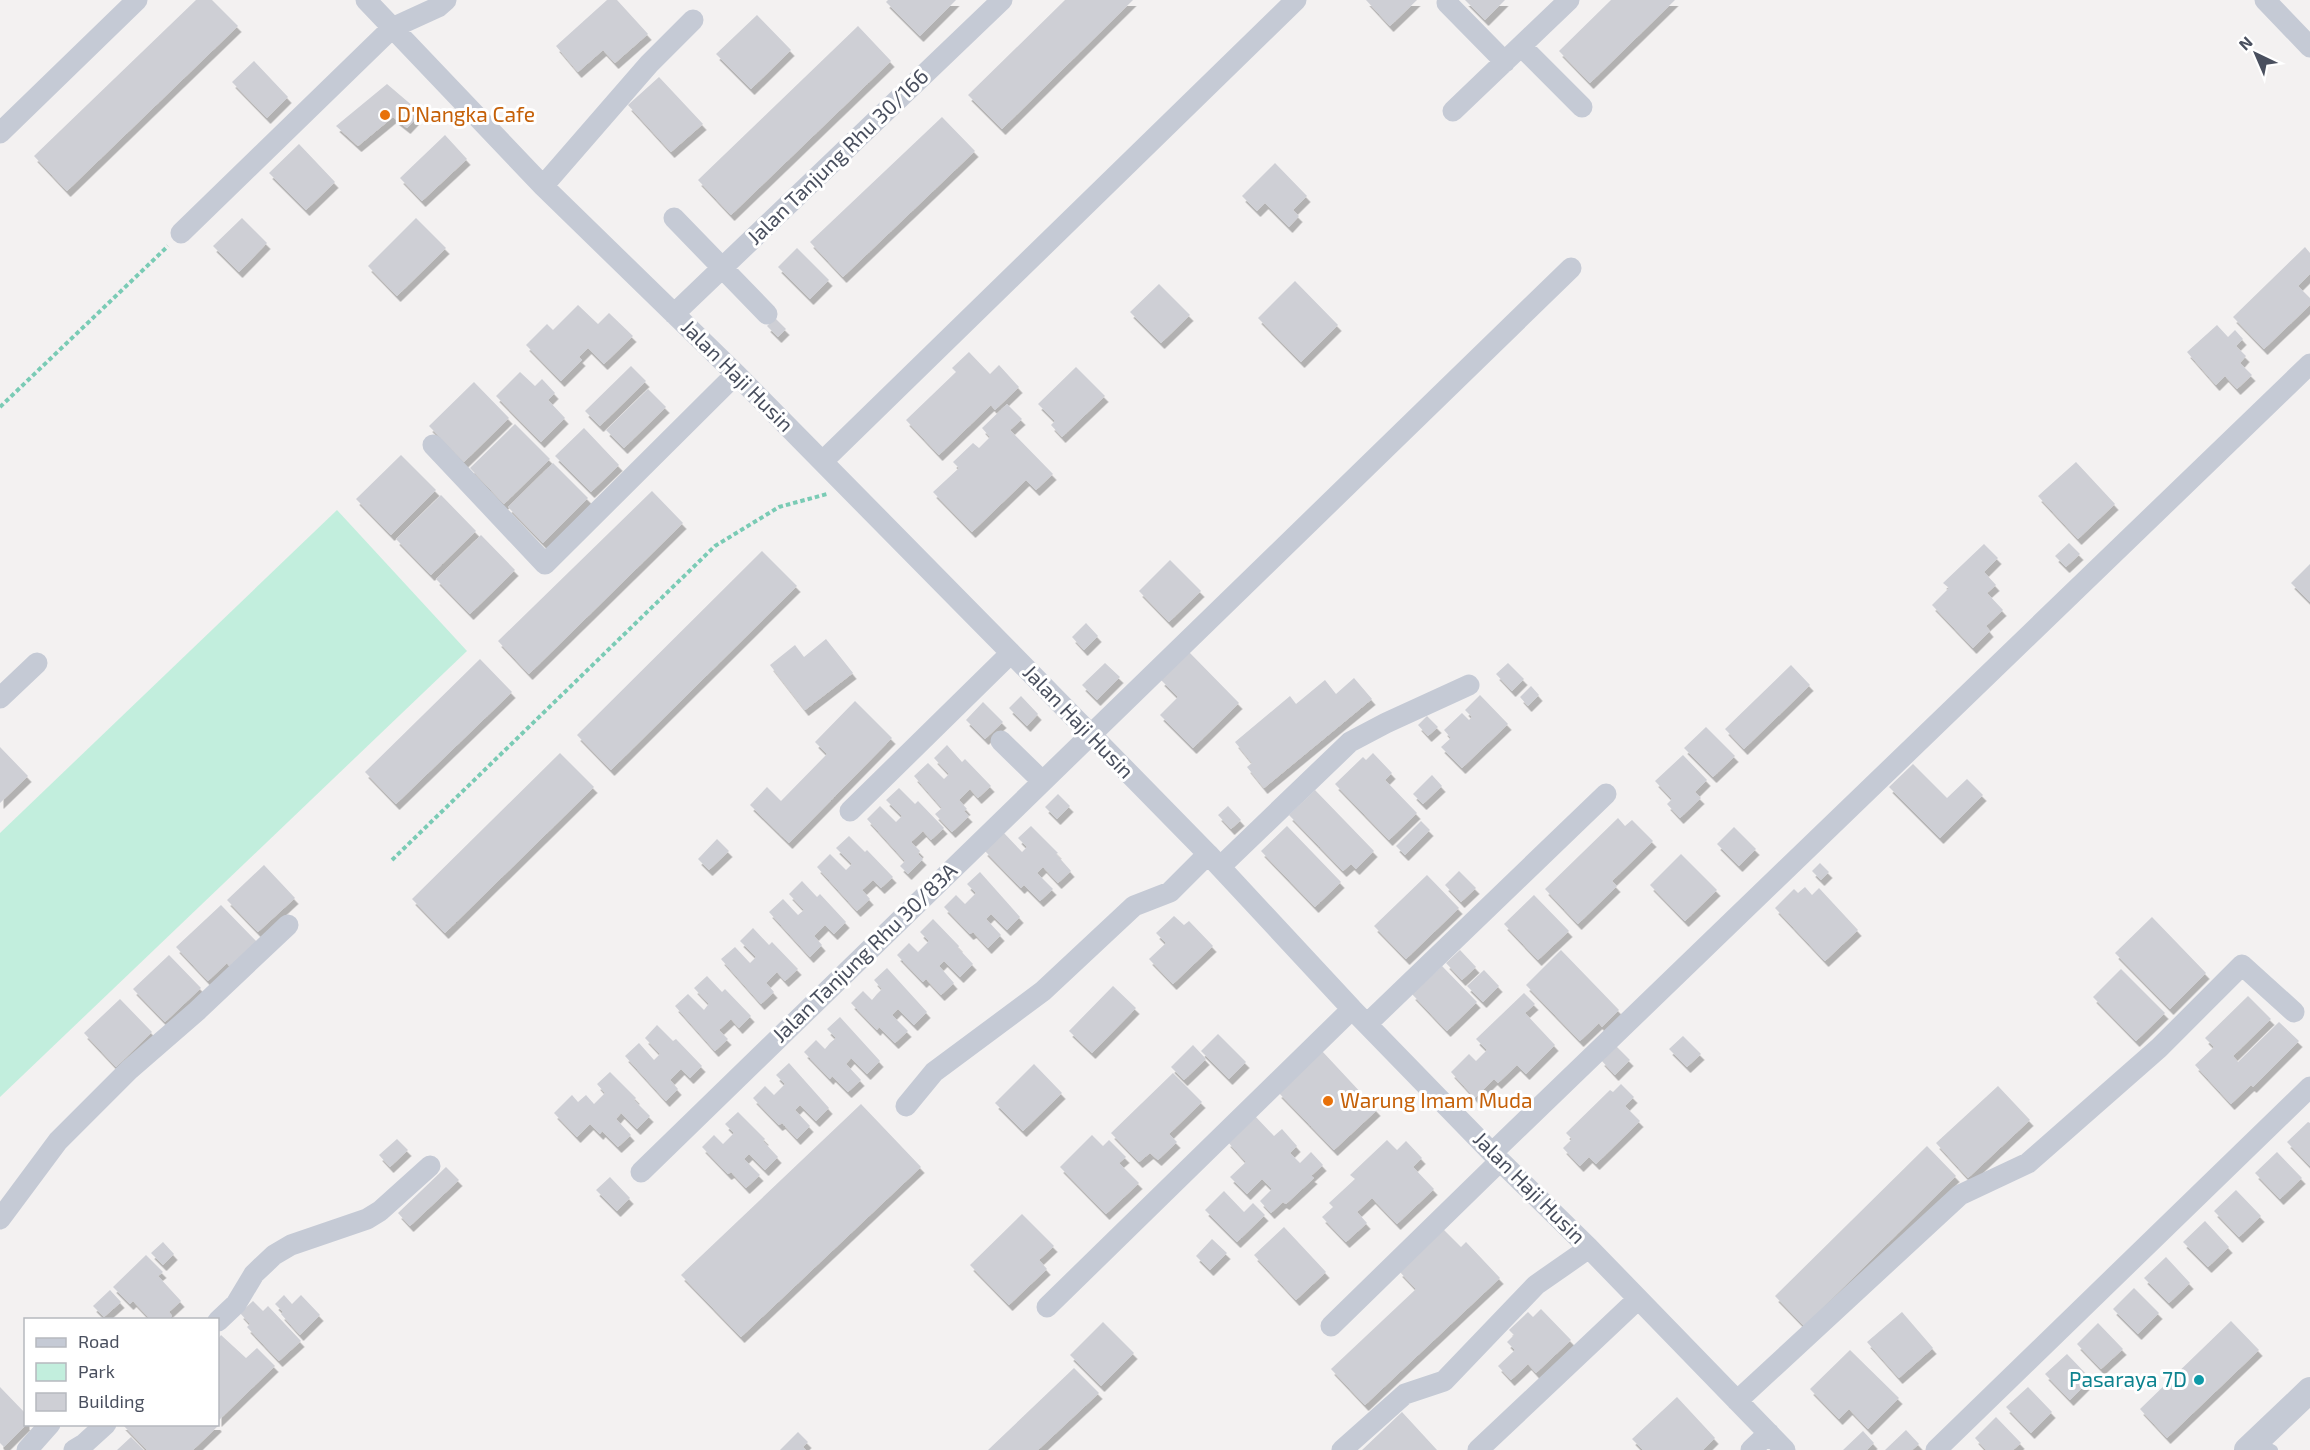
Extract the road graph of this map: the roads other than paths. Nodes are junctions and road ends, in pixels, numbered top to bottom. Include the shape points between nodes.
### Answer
1 (136, 0) edge
2 (366, 0) edge
3 (446, 0) edge
4 (1002, 0) edge
5 (1296, 0) edge
6 (1569, 0) edge
7 (2265, 0) edge
8 (1447, 3) dead end
9 (693, 20) dead end
10 (392, 28) junction
11 (1521, 46) junction
12 (2310, 47) edge
13 (1505, 62) junction
14 (1582, 107) dead end
15 (1454, 111) dead end
16 (0, 133) edge
17 (543, 186) junction
18 (674, 218) dead end
19 (181, 233) road end
20 (723, 268) junction
21 (1571, 268) dead end
22 (674, 314) junction
23 (767, 314) dead end
24 (2310, 364) edge
25 (736, 375) junction
26 (433, 445) dead end
27 (823, 461) junction
28 (1011, 653) junction
29 (37, 663) dead end
30 (1469, 685) dead end
31 (0, 698) edge
32 (1090, 734) junction
33 (1001, 741) dead end
34 (1042, 781) junction
35 (1606, 794) dead end
36 (850, 811) dead end
37 (1214, 860) junction
38 (288, 925) dead end
39 (2294, 1012) dead end
40 (1359, 1016) junction
41 (2310, 1087) edge
42 (906, 1106) dead end
43 (1496, 1157) junction
44 (430, 1166) dead end
45 (641, 1172) dead end
46 (0, 1219) edge
47 (1589, 1248) junction
48 (1638, 1299) junction
49 (1047, 1307) dead end
50 (219, 1321) edge
51 (1331, 1326) dead end
52 (2310, 1390) edge
53 (1737, 1401) junction
54 (49, 1426) edge
55 (105, 1426) edge
56 (1768, 1433) junction
57 (2259, 1447) edge
58 (27, 1450) edge
59 (74, 1450) edge
60 (1342, 1450) edge
61 (1478, 1450) edge
62 (1751, 1450) edge
63 (1785, 1450) edge
64 (1936, 1450) edge

1 - 16 street
2 - 10 street, Jalan Haji Husin
3 - 10 street
4 - 20 street, Jalan Tanjung Rhu 30/166
5 - 27 street
6 - 11 street
7 - 12 street
8 - 13 street
9 - 17 street via 649,64
10 - 17 street, Jalan Haji Husin
10 - 19 street
11 - 13 street
11 - 14 street
13 - 15 street
17 - 22 street, Jalan Haji Husin
18 - 20 street
20 - 22 street, Jalan Tanjung Rhu 30/166
20 - 23 street
21 - 32 street, Jalan Tanjung Rhu 30/83A
22 - 25 street, Jalan Haji Husin
24 - 43 street
25 - 26 street via 545,564
25 - 27 street, Jalan Haji Husin
27 - 28 street, Jalan Haji Husin
28 - 32 street, Jalan Haji Husin
28 - 36 street
29 - 31 street
30 - 37 street via 1350,742
32 - 34 street, Jalan Tanjung Rhu 30/83A
32 - 37 street, Jalan Haji Husin
33 - 34 street
34 - 45 street, Jalan Tanjung Rhu 30/83A
35 - 40 street
37 - 40 street, Jalan Haji Husin
37 - 42 street via 1170,892 1134,906 1043,991 934,1072
38 - 46 street via 129,1070 58,1141
39 - 53 street via 2242,965 2159,1048 2028,1164 1960,1195
40 - 43 street, Jalan Haji Husin
40 - 49 street
41 - 64 street
43 - 47 street, Jalan Haji Husin
43 - 51 street
44 - 50 street via 367,1219 291,1245 274,1255 254,1274 236,1304
47 - 48 street, Jalan Haji Husin
47 - 60 street via 1536,1285 1444,1381 1405,1394
48 - 53 street, Jalan Haji Husin
48 - 61 street
52 - 57 street
53 - 56 street, Jalan Haji Husin
54 - 58 street
55 - 59 street
56 - 62 street
56 - 63 street, Jalan Haji Husin

